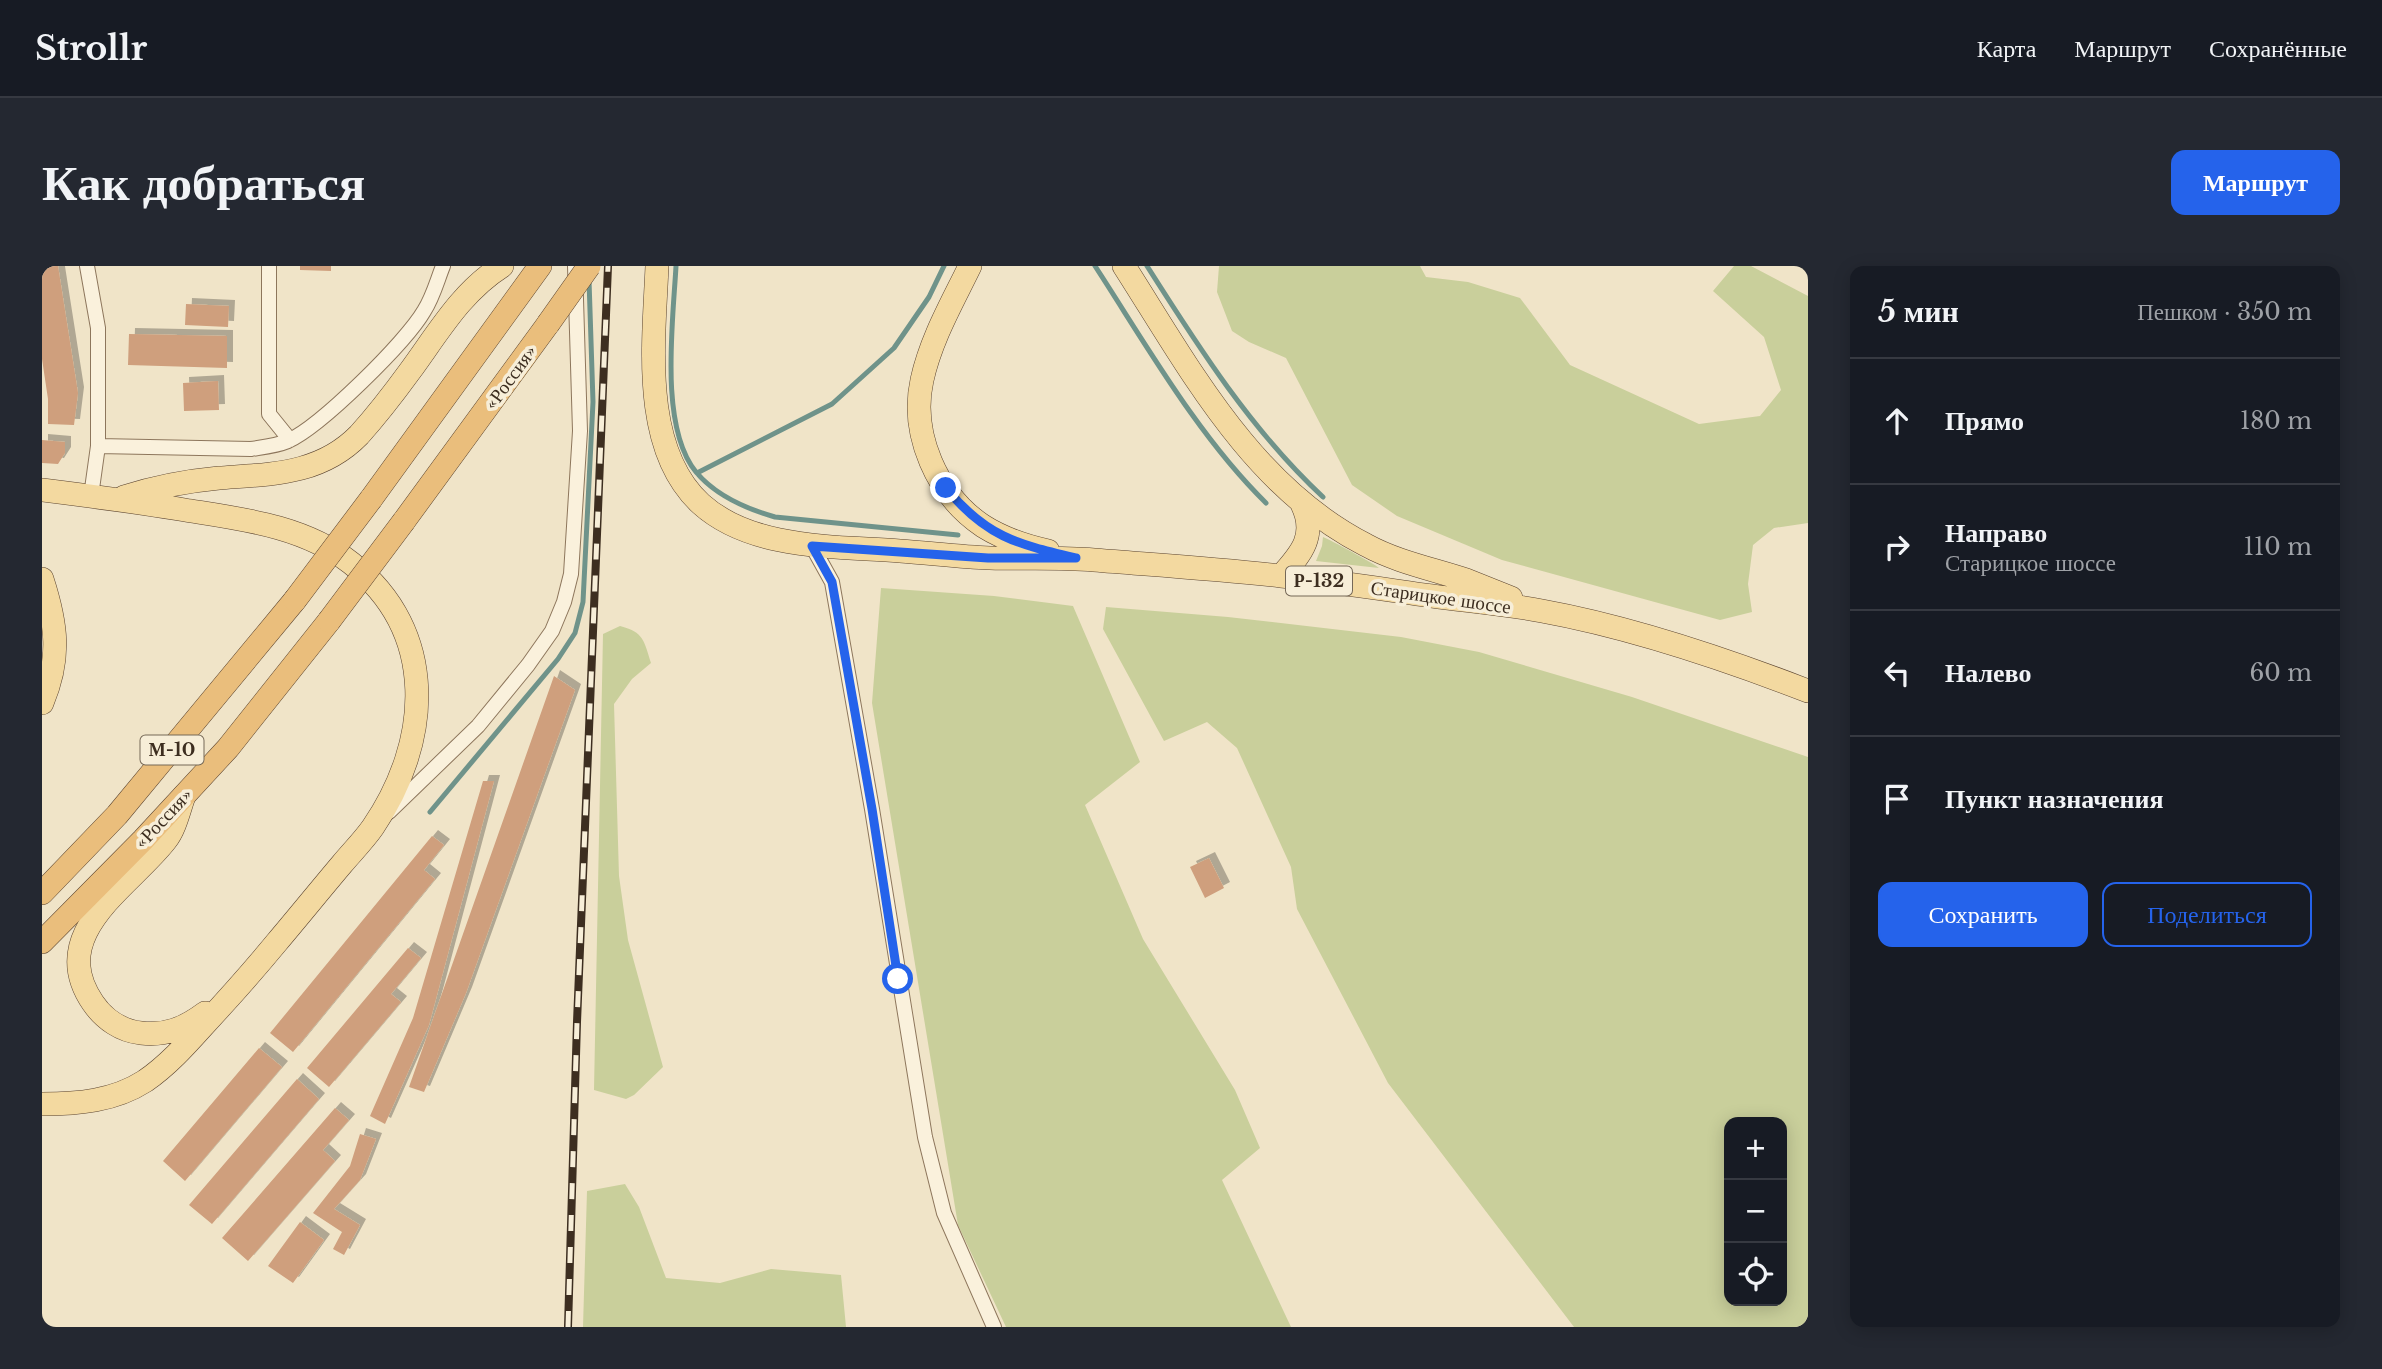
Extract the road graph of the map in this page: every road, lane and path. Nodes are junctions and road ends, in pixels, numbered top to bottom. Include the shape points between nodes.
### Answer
1 (87, 266) edge
2 (269, 266) edge
3 (443, 266) edge
4 (502, 266) edge
5 (540, 266) edge
6 (575, 266) edge
7 (589, 266) edge
8 (657, 266) edge
9 (970, 266) edge
10 (1124, 266) edge
11 (290, 440) junction
12 (98, 446) junction
13 (42, 490) edge
14 (91, 496) junction
15 (118, 499) junction
16 (1302, 504) junction
17 (812, 546) junction
18 (1085, 559) junction
19 (1281, 576) junction
20 (42, 579) edge
21 (1543, 611) junction
22 (1808, 691) edge
23 (42, 703) edge
24 (184, 796) junction
25 (373, 827) junction
26 (42, 893) edge
27 (42, 942) edge
28 (243, 983) junction
29 (42, 1104) edge
30 (994, 1327) edge

1 - 12 street via 98,328
2 - 11 street via 269,414
3 - 11 street via 424,312 404,338 333,407
4 - 15 main road via 464,297 359,435 328,460 279,474 197,480
5 - 26 highway, «Россия» / М-10, bridge via 295,600 133,796
6 - 25 street via 580,430 572,562 564,602 552,631 528,666 478,726
7 - 24 highway, «Россия» / М-10, bridge via 329,621
8 - 17 main road, Старицкое шоссе via 657,403 662,438 674,466 698,501 718,517 755,533
9 - 18 main road via 932,347 922,382 920,421 931,464 946,488 980,524 1007,538
10 - 16 main road via 1228,424
11 - 12 street via 251,449
12 - 14 street
13 - 14 main road
14 - 15 main road
15 - 25 main road via 277,527 334,552 385,598 411,651 418,704 401,772
16 - 19 main road via 1308,519 1307,540
16 - 21 main road via 1383,554
17 - 18 main road, Старицкое шоссе / Р-132 via 988,558
17 - 30 street via 832,582 925,1137 944,1213
18 - 19 main road, Старицкое шоссе / Р-132
19 - 21 main road, Старицкое шоссе / Р-132
20 - 23 main road via 56,637 52,674
21 - 22 main road, Старицкое шоссе / Р-132 via 1667,642
24 - 27 highway, «Россия» / М-10
24 - 28 main road via 168,839 88,927 79,959 83,987 115,1024 137,1033 161,1034 191,1023
25 - 28 main road
28 - 29 main road via 168,1064 143,1082 97,1100

